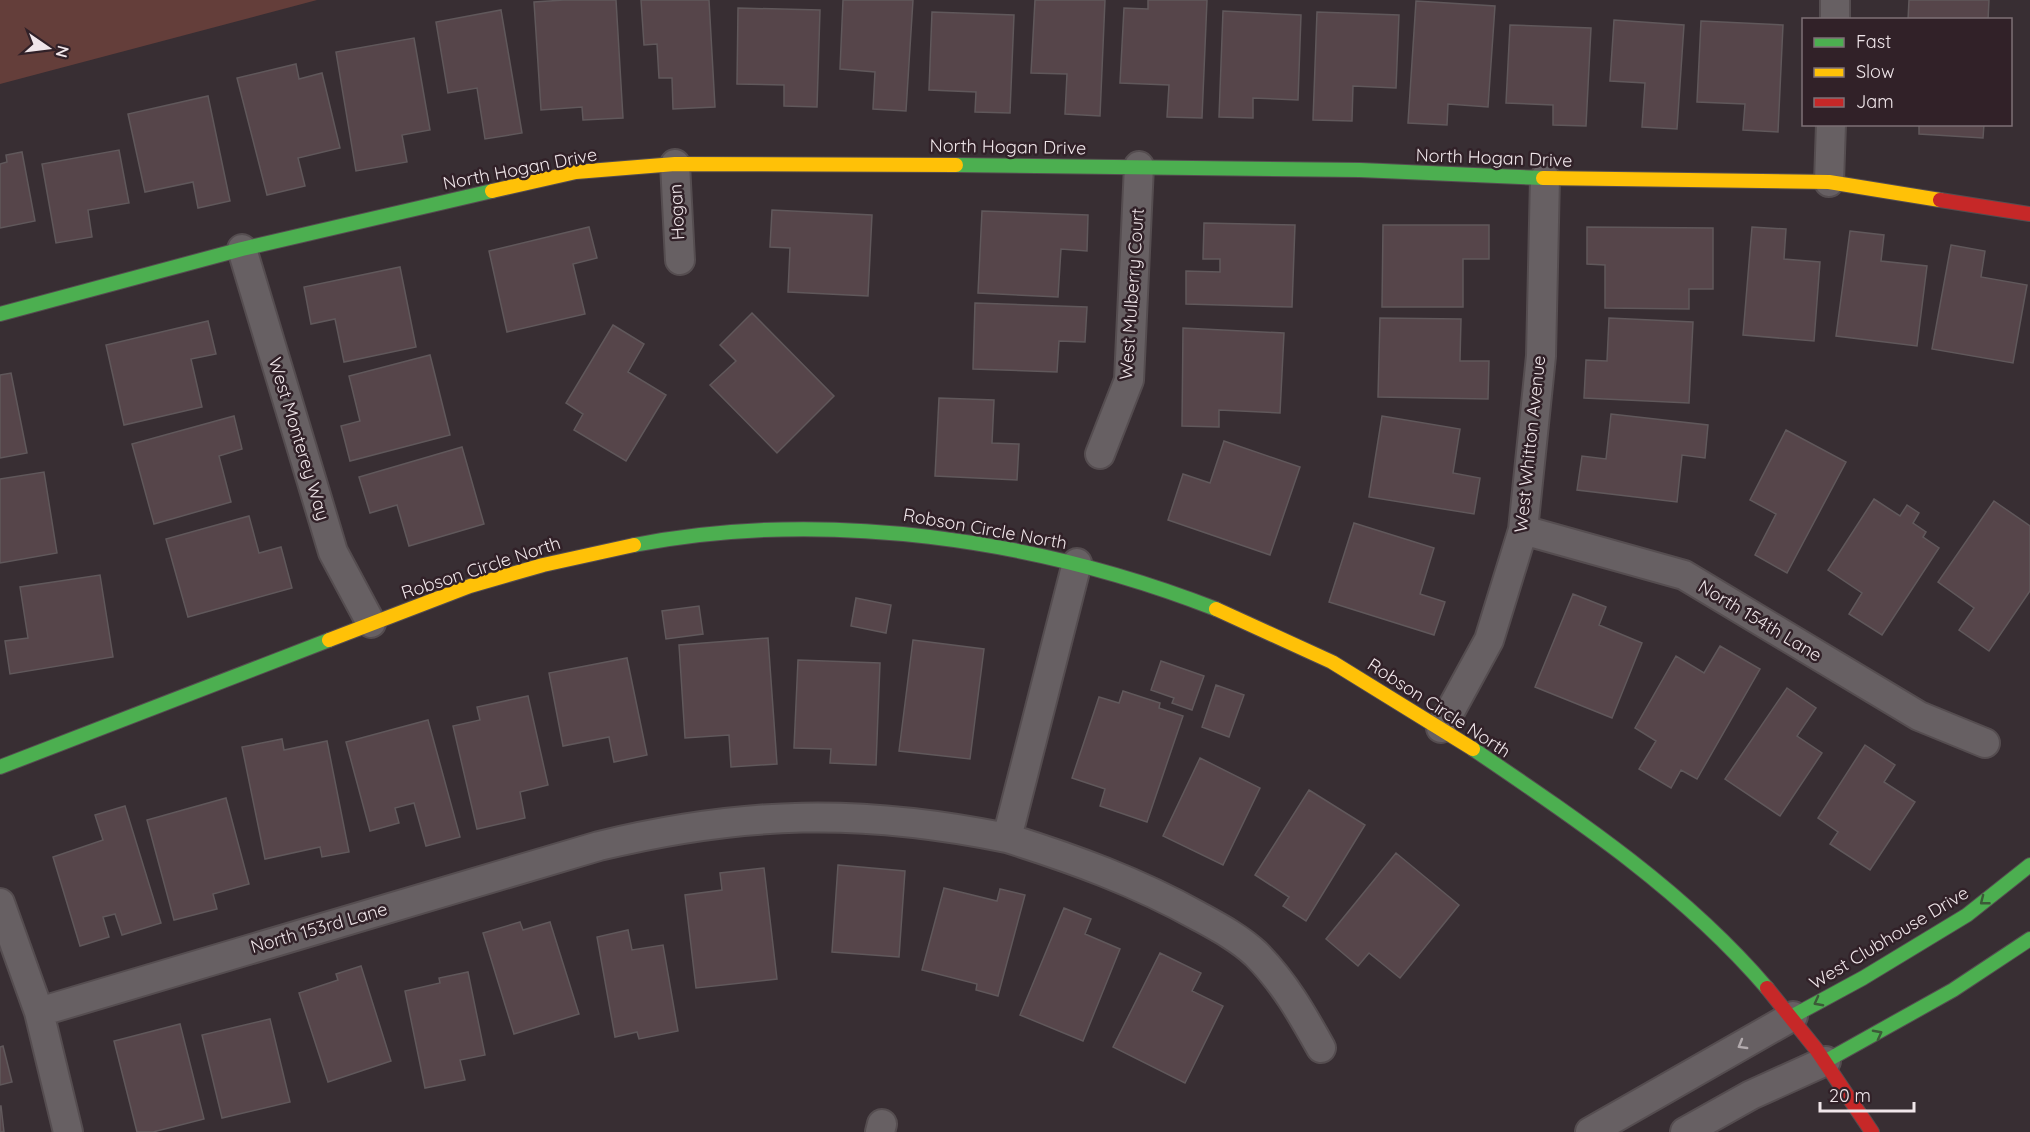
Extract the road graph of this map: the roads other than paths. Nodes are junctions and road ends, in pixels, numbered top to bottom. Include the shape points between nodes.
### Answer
1 (1836, 0) edge
2 (1835, 18) edge
3 (1831, 126) edge
4 (675, 164) junction
5 (1139, 166) junction
6 (1545, 178) junction
7 (1829, 182) junction
8 (2030, 214) edge
9 (242, 249) junction
10 (680, 260) dead end
11 (0, 314) edge
12 (1100, 454) dead end
13 (1523, 530) junction
14 (1077, 563) junction
15 (371, 623) junction
16 (1441, 728) junction
17 (1985, 743) dead end
18 (0, 767) edge
19 (1007, 838) junction
20 (2030, 865) edge
21 (0, 903) edge
22 (2030, 939) edge
23 (39, 1012) junction
24 (1793, 1016) junction
25 (1321, 1048) dead end
26 (1826, 1061) junction
27 (68, 1132) edge
28 (1591, 1132) edge
29 (1685, 1132) edge
30 (1872, 1132) edge

1 - 2 street
3 - 7 street
4 - 5 street, North Hogan Drive
4 - 9 street, North Hogan Drive via 576,172
4 - 10 street, Hogan
5 - 6 street, North Hogan Drive
5 - 12 street, West Mulberry Court via 1129,380
6 - 7 street, North Hogan Drive
6 - 13 street, West Whitton Avenue via 1541,356
7 - 8 street, North Hogan Drive
9 - 11 street, North Hogan Drive
9 - 15 street, West Monterey Way via 333,552
13 - 16 street, West Whitton Avenue via 1489,640
13 - 17 street, North 154th Lane via 1684,575 1919,716
14 - 15 street, Robson Circle North via 1019,549 896,532 736,532 670,538 539,564
14 - 16 street, Robson Circle North via 1216,608 1306,649
14 - 19 street
15 - 18 street, Robson Circle North
16 - 24 street, Robson Circle North via 1632,863 1706,923
19 - 23 street, North 153rd Lane via 864,817 797,816 667,830 599,846
19 - 25 street, North 153rd Lane via 1115,875 1238,939 1293,998
20 -> 24 street, West Clubhouse Drive via 1967,915
21 - 23 street
26 -> 22 street via 1944,996
23 - 27 street
24 - 26 street, Robson Circle North
24 -> 28 street
26 - 29 street via 1751,1095
26 - 30 street, Robson Circle North

